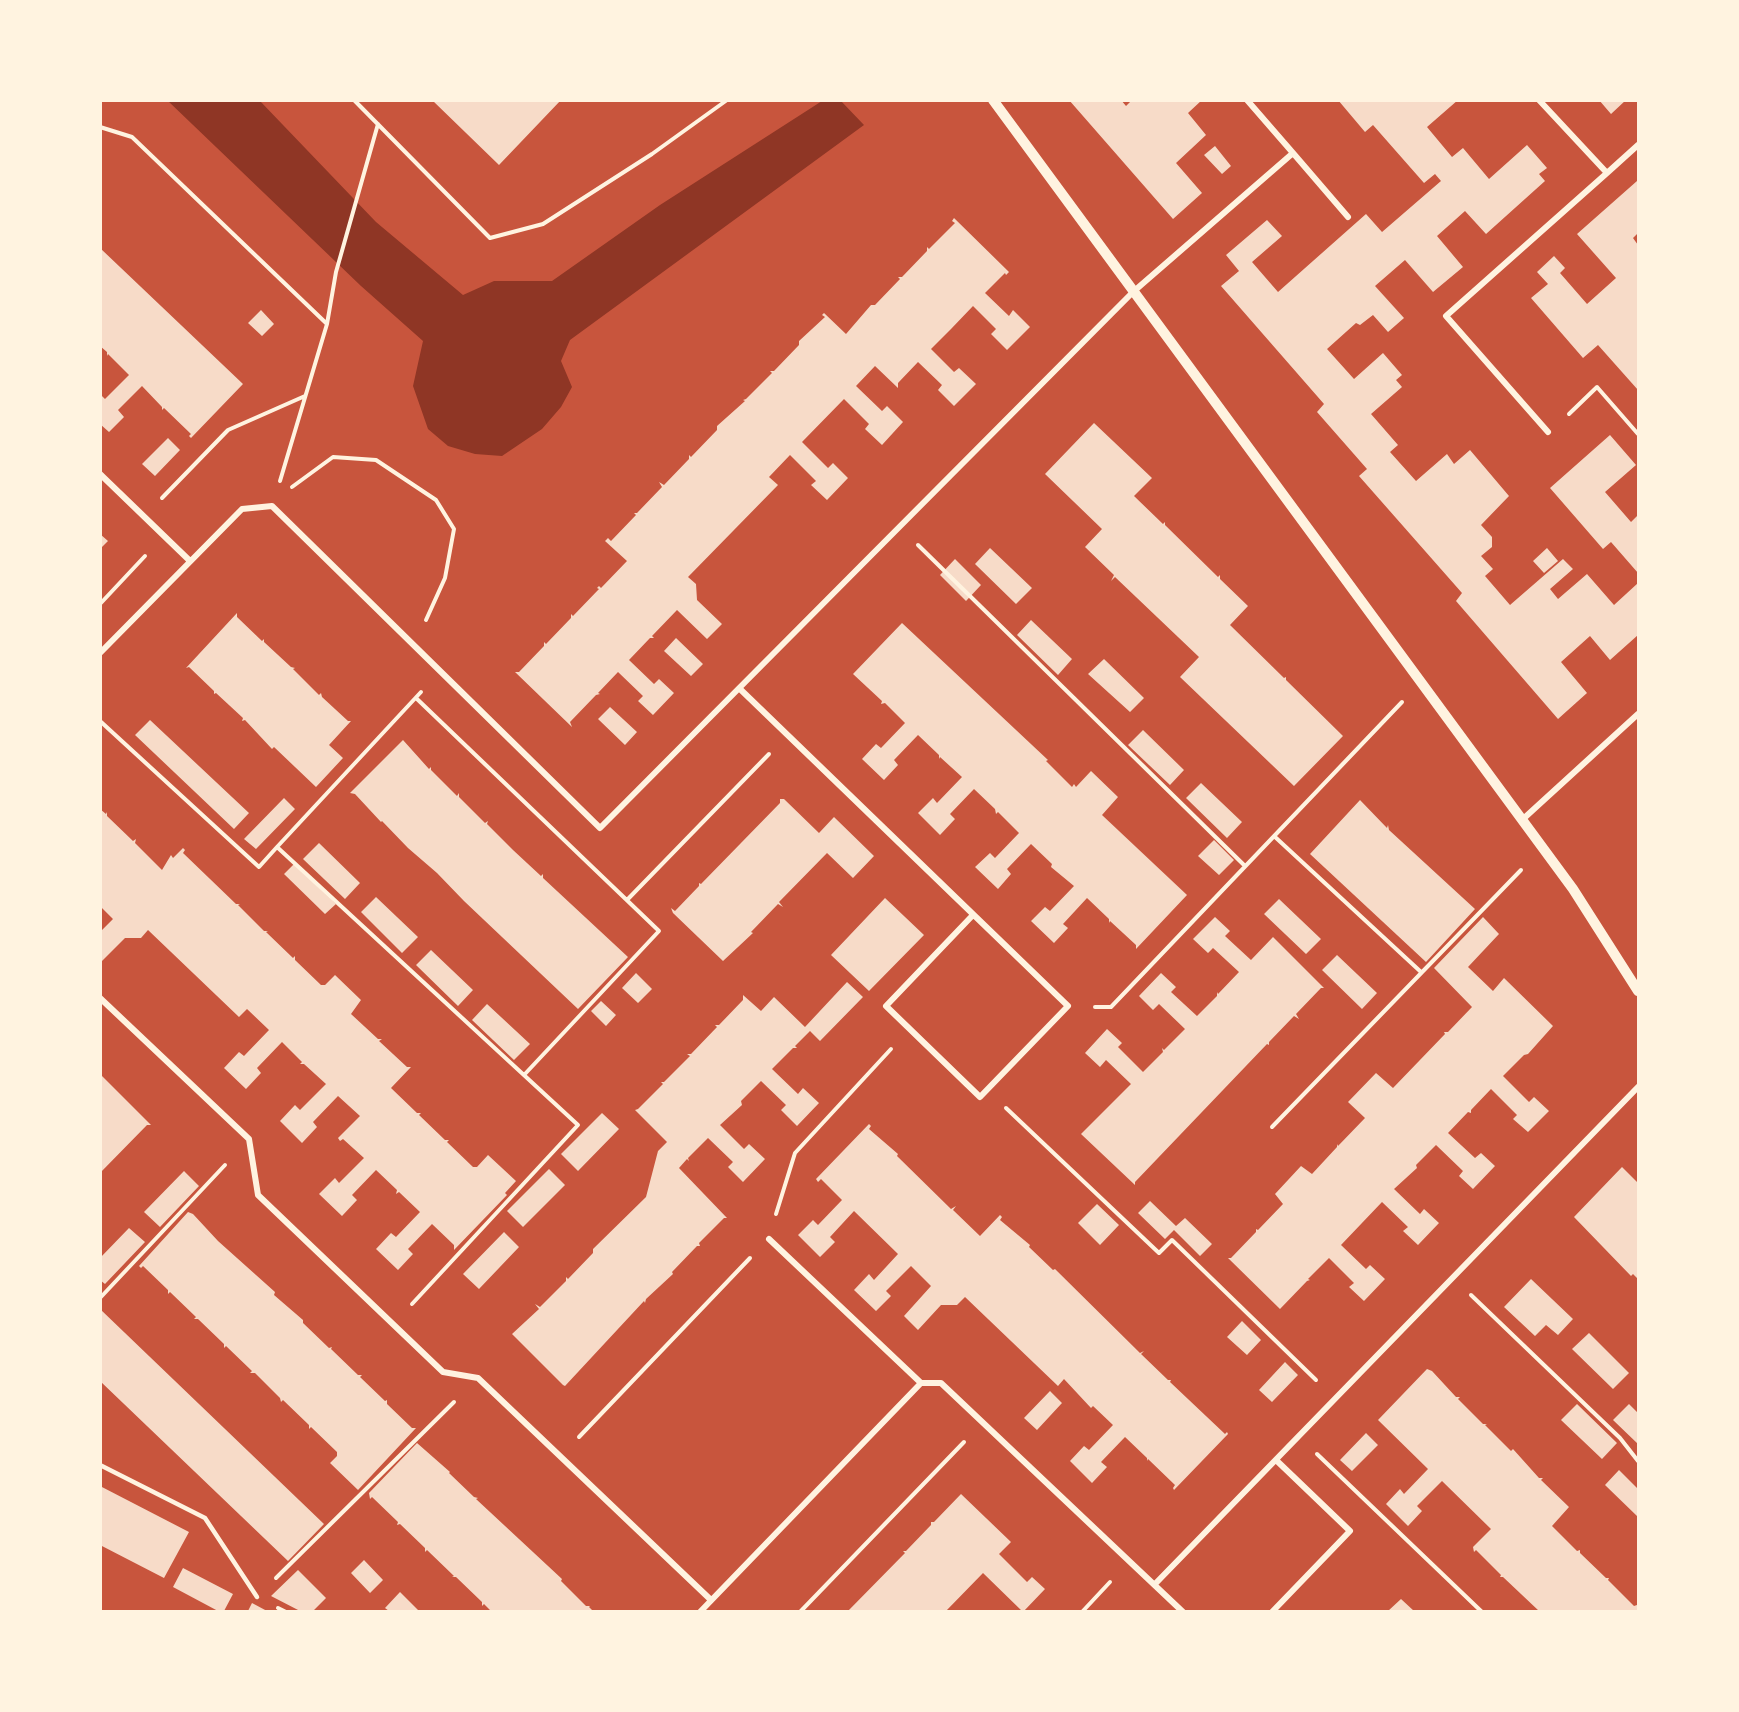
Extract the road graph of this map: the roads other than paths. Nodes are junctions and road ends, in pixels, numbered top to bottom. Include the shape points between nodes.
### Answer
1 (993, 100) edge
2 (1247, 100) edge
3 (1539, 100) edge
4 (1638, 145) edge
5 (1293, 153) junction
6 (1607, 173) junction
7 (1348, 217) dead end
8 (1133, 292) junction
9 (1548, 432) road end
10 (100, 474) edge
11 (189, 560) junction
12 (100, 653) edge
13 (740, 689) junction
14 (1638, 714) edge
15 (1521, 820) junction
16 (972, 916) junction
17 (1638, 991) edge
18 (100, 998) edge
19 (1638, 1088) edge
20 (769, 1239) road end
21 (921, 1383) junction
22 (1276, 1460) junction
23 (100, 1465) edge
24 (1155, 1584) junction
25 (257, 1597) road end
26 (711, 1600) junction
27 (700, 1611) edge
28 (1183, 1611) edge
29 (1272, 1611) edge

1 - 8 street
2 - 5 street
3 - 6 street
4 - 6 street
5 - 7 street
5 - 8 street
6 - 9 street via 1446,316
8 - 13 street
8 - 15 street
10 - 11 street
11 - 12 street
11 - 13 street via 242,509 272,506 600,828
13 - 16 street
14 - 15 street
15 - 17 street via 1573,889
16 - 16 street via 1068,1006 980,1097 886,1006
18 - 26 street via 249,1139 258,1195 442,1372 478,1378
19 - 22 street
20 - 21 street
21 - 24 street via 941,1383
21 - 26 street
22 - 24 street
22 - 29 street via 1350,1531
23 - 25 lane via 205,1518
24 - 28 street
26 - 27 street

